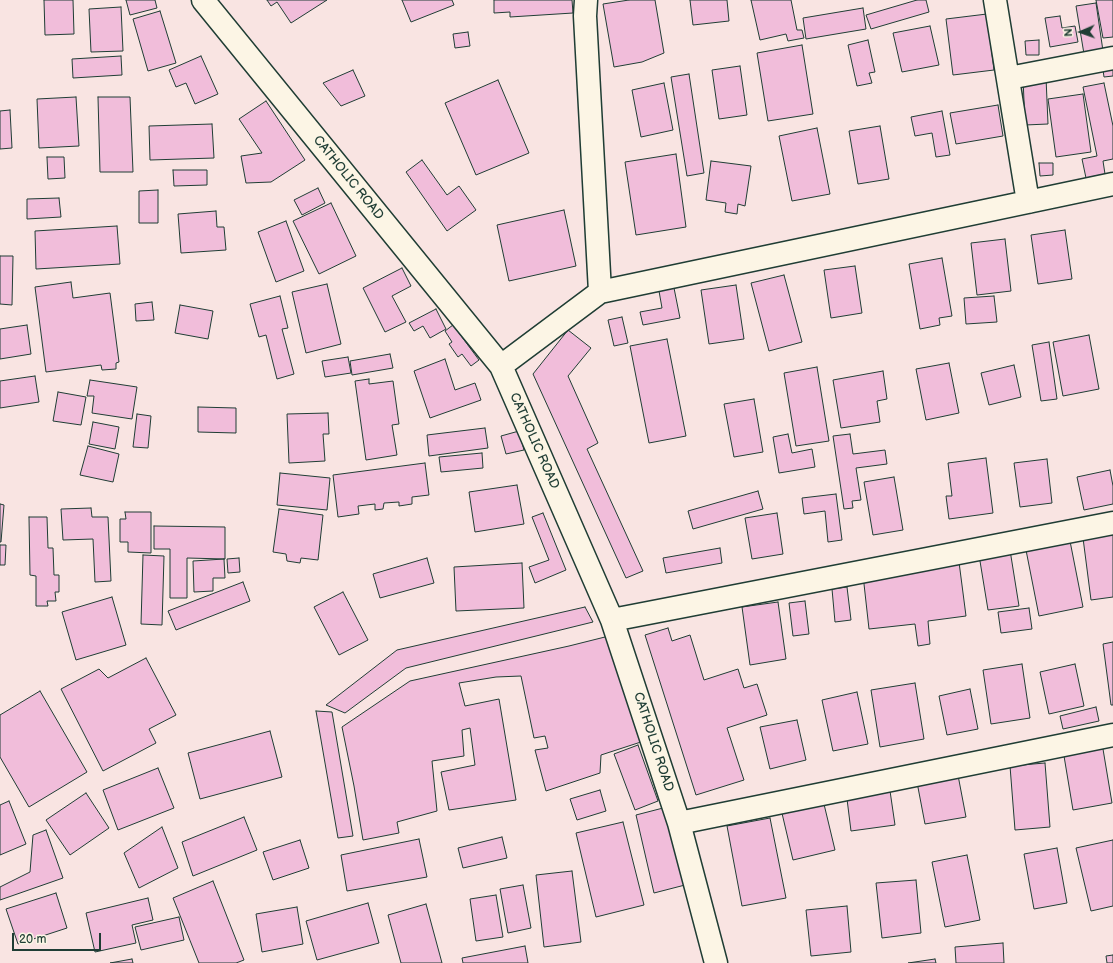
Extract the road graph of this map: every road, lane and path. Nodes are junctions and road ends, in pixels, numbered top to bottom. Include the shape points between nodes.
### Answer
1 (203, 0) edge
2 (586, 0) edge
3 (995, 0) edge
4 (1113, 58) edge
5 (1009, 78) junction
6 (1113, 184) edge
7 (1028, 202) junction
8 (600, 292) junction
9 (501, 366) junction
10 (1113, 523) edge
11 (612, 620) junction
12 (1113, 735) edge
13 (679, 823) junction
14 (716, 963) edge

1 - 9 street, CATHOLIC ROAD
2 - 8 street
3 - 5 street
4 - 5 street
5 - 7 street
6 - 7 street
7 - 8 street
8 - 9 street
9 - 11 street, CATHOLIC ROAD
10 - 11 street
11 - 13 street, CATHOLIC ROAD
12 - 13 street
13 - 14 street, CATHOLIC ROAD

